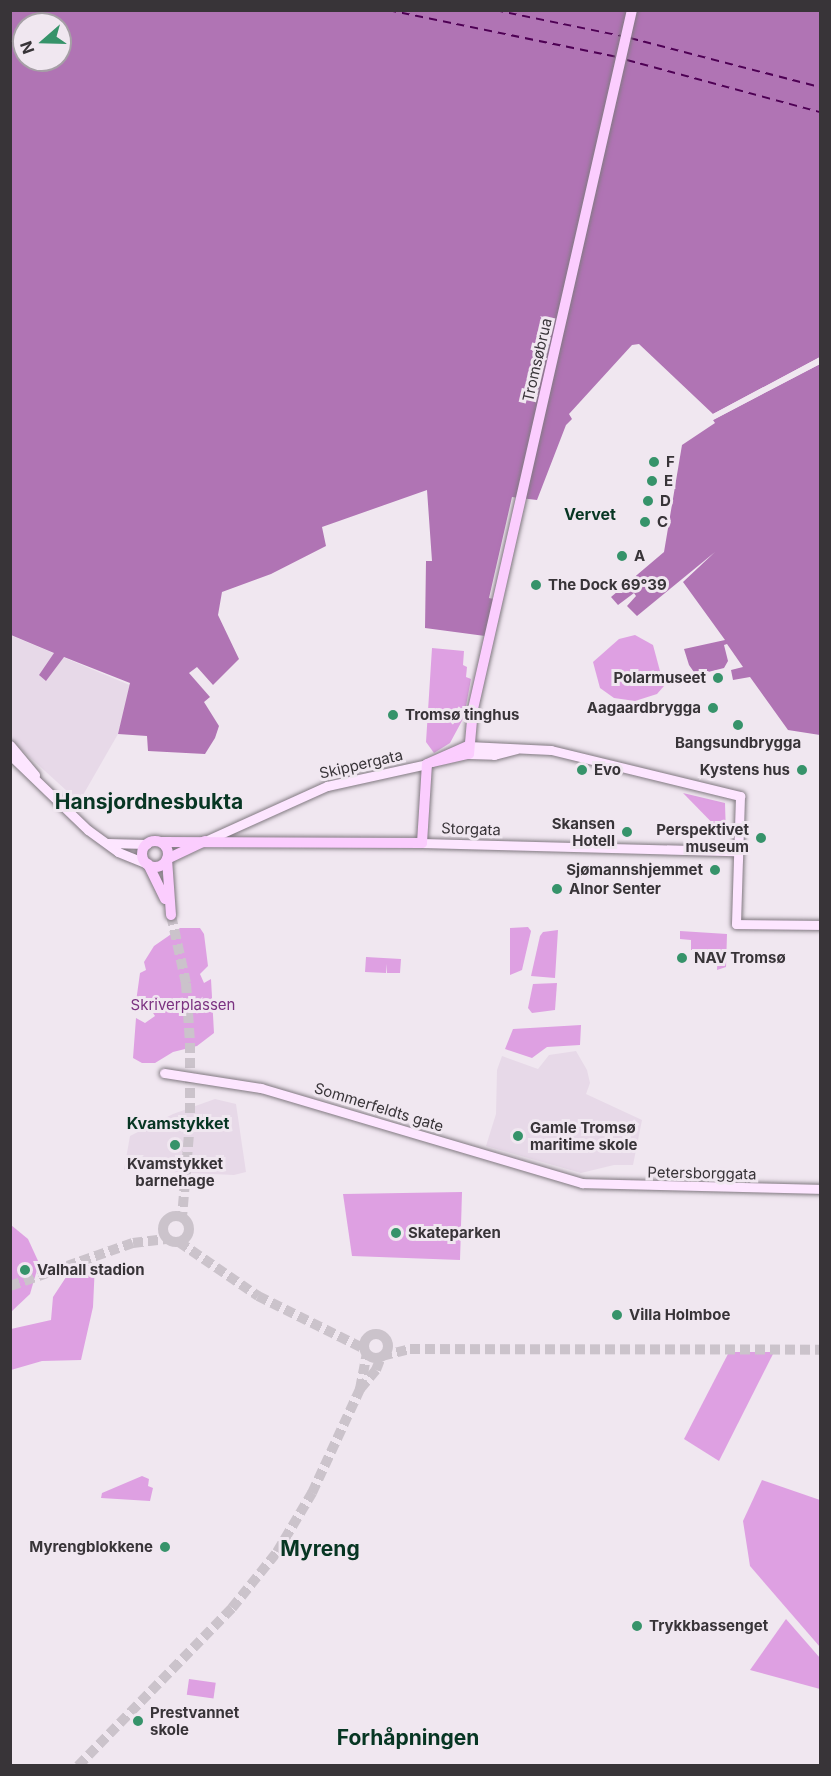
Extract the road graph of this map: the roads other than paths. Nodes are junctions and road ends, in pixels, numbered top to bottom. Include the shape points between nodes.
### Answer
1 (632, 10) edge
2 (10, 745) edge
3 (468, 750) junction
4 (10, 755) edge
5 (430, 763) junction
6 (35, 775) junction
7 (205, 841) junction
8 (162, 842) junction
9 (107, 843) junction
10 (422, 843) junction
11 (147, 844) junction
12 (736, 851) junction
13 (167, 859) junction
14 (148, 864) junction
15 (820, 925) edge
16 (164, 1073) dead end
17 (582, 1183) joint
18 (820, 1189) edge

1 - 3 main road, Tromsøbrua via 471,716
2 - 6 street
3 - 5 main road, Skippergata
3 - 12 street, Skippergata via 494,755 516,749 551,750 740,796
4 - 6 street
5 - 7 street, Skippergata via 327,786
5 - 10 main road
6 - 9 street via 88,830
7 - 8 main road, Storgata
7 - 10 main road, Storgata
7 - 13 main road, Storgata
8 - 11 main road
8 - 13 main road via 168,851
9 - 11 street
9 - 14 street
10 - 12 street, Storgata
11 - 14 main road via 143,855
12 - 15 street via 736,924
13 - 14 main road via 160,866
13 - 14 main road via 171,913
16 - 17 street, Sommerfeldts gate via 261,1088
17 - 18 street, Petersborggata

